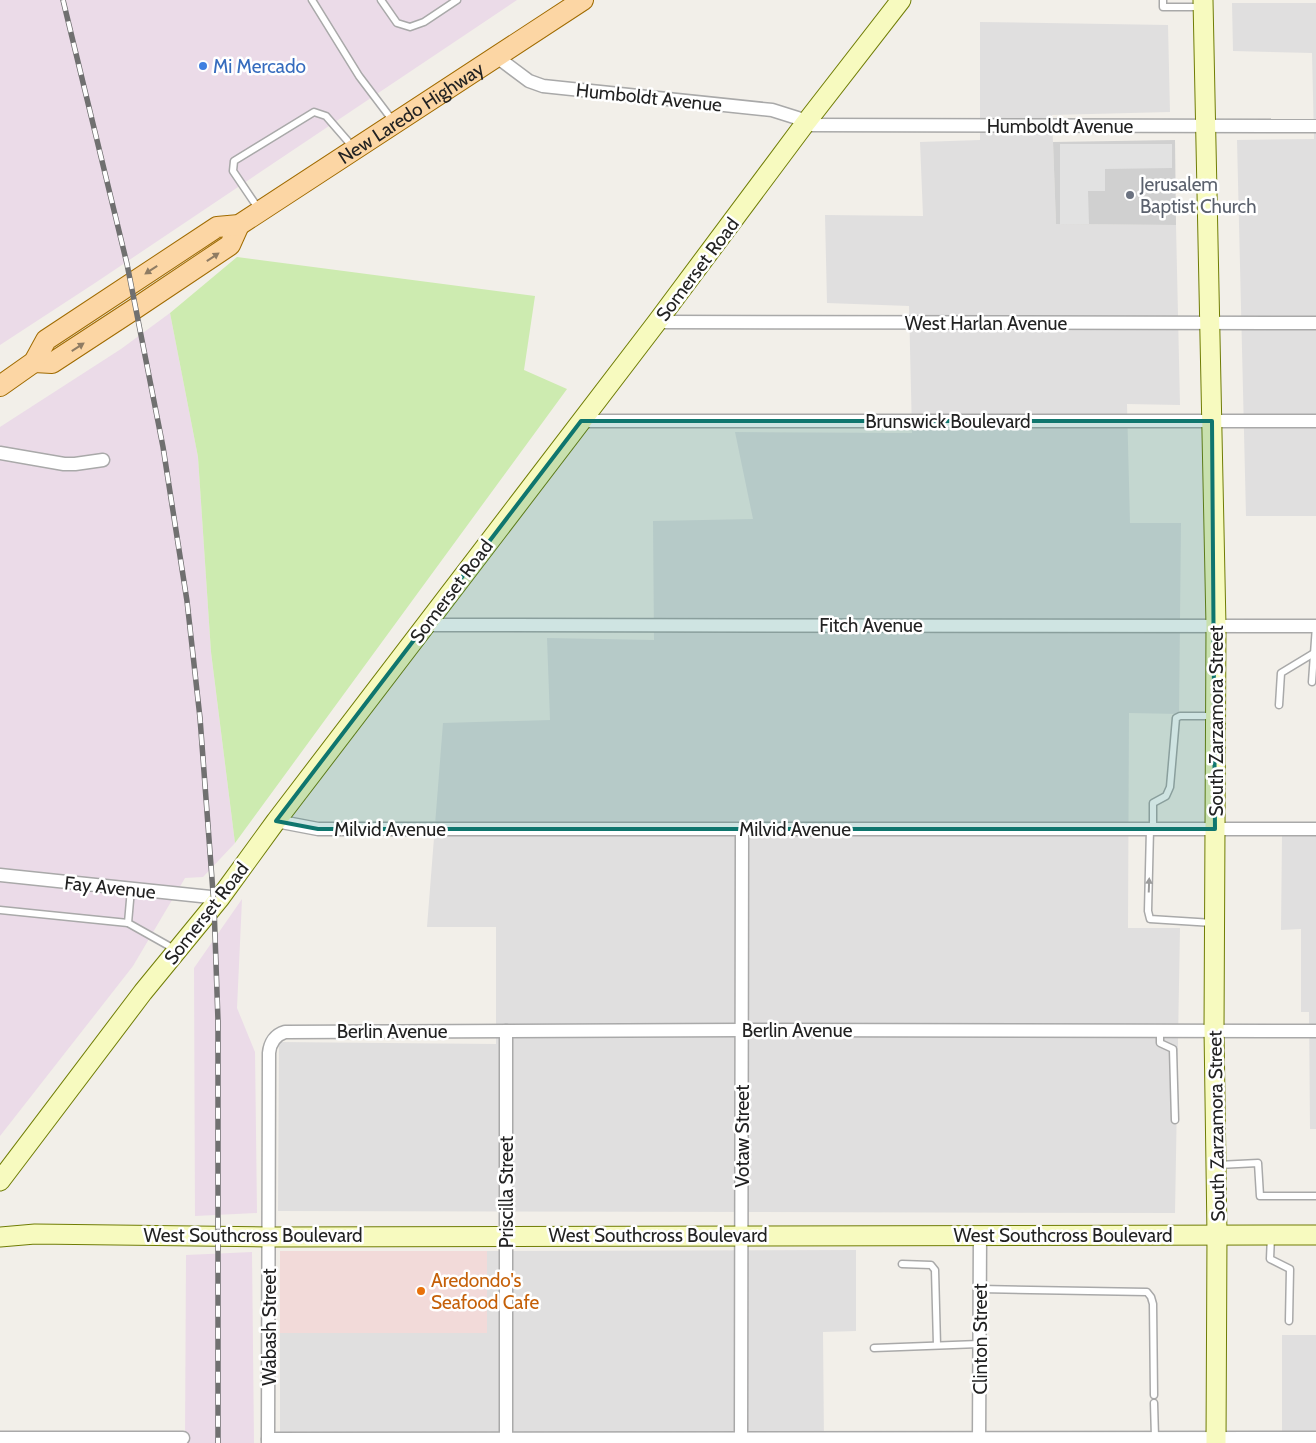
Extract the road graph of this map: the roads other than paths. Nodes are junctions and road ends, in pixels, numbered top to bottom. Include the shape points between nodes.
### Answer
1 (312, 0) edge
2 (381, 0) edge
3 (457, 0) edge
4 (583, 0) edge
5 (902, 0) edge
6 (1163, 0) edge
7 (1203, 3) edge
8 (497, 57) junction
9 (806, 123) junction
10 (395, 124) junction
11 (1207, 126) junction
12 (1316, 126) edge
13 (355, 150) junction
14 (260, 211) junction
15 (657, 322) junction
16 (1211, 323) junction
17 (1316, 323) edge
18 (0, 386) edge
19 (581, 421) junction
20 (1212, 421) junction
21 (1316, 421) edge
22 (0, 453) edge
23 (103, 460) dead end
24 (426, 625) junction
25 (1216, 626) junction
26 (1316, 626) edge
27 (1314, 654) junction
28 (1312, 682) dead end
29 (1278, 705) dead end
30 (1216, 716) junction
31 (276, 821) junction
32 (742, 829) junction
33 (1151, 829) junction
34 (1215, 829) junction
35 (1316, 829) edge
36 (0, 875) edge
37 (131, 889) junction
38 (220, 898) junction
39 (0, 910) edge
40 (128, 923) junction
41 (1215, 923) junction
42 (177, 951) junction
43 (742, 1030) junction
44 (1160, 1030) junction
45 (1214, 1030) junction
46 (506, 1031) junction
47 (1316, 1032) edge
48 (278, 1034) joint
49 (1175, 1120) dead end
50 (1216, 1165) junction
51 (0, 1181) edge
52 (1316, 1196) edge
53 (506, 1235) junction
54 (742, 1235) junction
55 (980, 1235) junction
56 (1217, 1235) junction
57 (1272, 1235) junction
58 (1316, 1235) edge
59 (0, 1237) edge
60 (269, 1237) junction
61 (902, 1264) dead end
62 (980, 1289) junction
63 (1289, 1321) dead end
64 (979, 1344) junction
65 (937, 1345) junction
66 (874, 1348) dead end
67 (1154, 1395) dead end
68 (1154, 1403) dead end
69 (1155, 1437) junction
70 (0, 1438) edge
71 (183, 1438) dead end
72 (1316, 1438) edge
73 (506, 1440) edge
74 (741, 1440) edge
75 (979, 1440) edge
76 (1216, 1440) edge
77 (33, 1441) edge
78 (268, 1441) edge

1 - 10 lane via 359,76
2 - 3 lane via 397,23 410,27 424,22
4 - 8 main road, New Laredo Highway
5 - 9 main road, Somerset Road
6 - 7 lane via 1163,7
7 - 11 main road, South Zarzamora Street
8 - 9 street, Humboldt Avenue via 530,81 543,86 772,110
8 - 10 main road, New Laredo Highway
9 - 11 street, Humboldt Avenue
9 - 15 main road, Somerset Road
10 - 13 main road, New Laredo Highway
11 - 12 street, Humboldt Avenue
11 - 16 main road, South Zarzamora Street
13 - 14 main road, New Laredo Highway
13 - 14 lane via 326,116 314,112 234,161 233,171
14 - 18 main road, New Laredo Highway via 239,225 217,227 123,288 46,340 34,362
15 - 16 street, West Harlan Avenue
15 - 19 main road, Somerset Road
16 - 17 street, West Harlan Avenue
16 - 20 main road, South Zarzamora Street
19 - 20 street, Brunswick Boulevard
19 - 24 main road, Somerset Road
20 - 21 street, Brunswick Boulevard
20 - 25 main road, South Zarzamora Street
22 - 23 street via 64,464
24 - 25 street, Fitch Avenue
24 - 31 main road, Somerset Road
25 - 26 street, Fitch Avenue
25 - 30 main road, South Zarzamora Street
26 - 27 lane
27 - 28 lane
27 - 29 lane via 1281,673
30 - 33 lane via 1176,718 1170,787 1166,796 1153,803
30 - 34 main road, South Zarzamora Street
31 - 32 street, Milvid Avenue via 318,829
31 - 38 main road, Somerset Road
32 - 33 street, Milvid Avenue
32 - 43 street, Votaw Street
33 - 34 street, Milvid Avenue
41 -> 33 lane via 1150,919
34 - 35 street, Milvid Avenue
34 - 41 main road, South Zarzamora Street
36 - 37 street, Fay Avenue
37 - 38 street, Fay Avenue
37 - 40 lane
38 - 42 main road, Somerset Road
39 - 40 lane
40 - 42 lane
41 - 45 main road, South Zarzamora Street
42 - 51 main road, Somerset Road
43 - 44 street, Berlin Avenue
43 - 46 street, Berlin Avenue
43 - 54 street, Votaw Street
44 - 45 street, Berlin Avenue
44 - 49 lane via 1160,1043 1173,1049
45 - 47 street, Berlin Avenue
45 - 50 main road, South Zarzamora Street
46 - 48 street, Berlin Avenue
46 - 53 street, Priscilla Street
48 - 60 street, Wabash Street via 270,1045 269,1053
50 - 52 lane via 1258,1163 1260,1196
50 - 56 main road, South Zarzamora Street
53 - 54 main road, West Southcross Boulevard
53 - 60 main road, West Southcross Boulevard
53 - 73 street, Priscilla Street
54 - 55 main road, West Southcross Boulevard
54 - 74 street, Votaw Street
55 - 56 main road, West Southcross Boulevard
55 - 62 street, Clinton Street
56 - 57 main road, West Southcross Boulevard
56 - 76 main road, South Zarzamora Street
57 - 58 main road, West Southcross Boulevard
57 - 63 lane via 1270,1259 1290,1269
59 - 60 main road, West Southcross Boulevard via 35,1234
60 - 78 street, Wabash Street
61 - 65 lane via 931,1265 935,1270
62 - 64 street, Clinton Street
62 - 67 lane via 1147,1292 1152,1304
64 - 65 lane
64 - 75 street, Clinton Street
65 - 66 lane
68 - 69 lane
69 - 75 street
69 - 76 street
70 - 77 street
71 - 77 street
72 - 76 street
73 - 74 street
73 - 78 street
74 - 75 street

